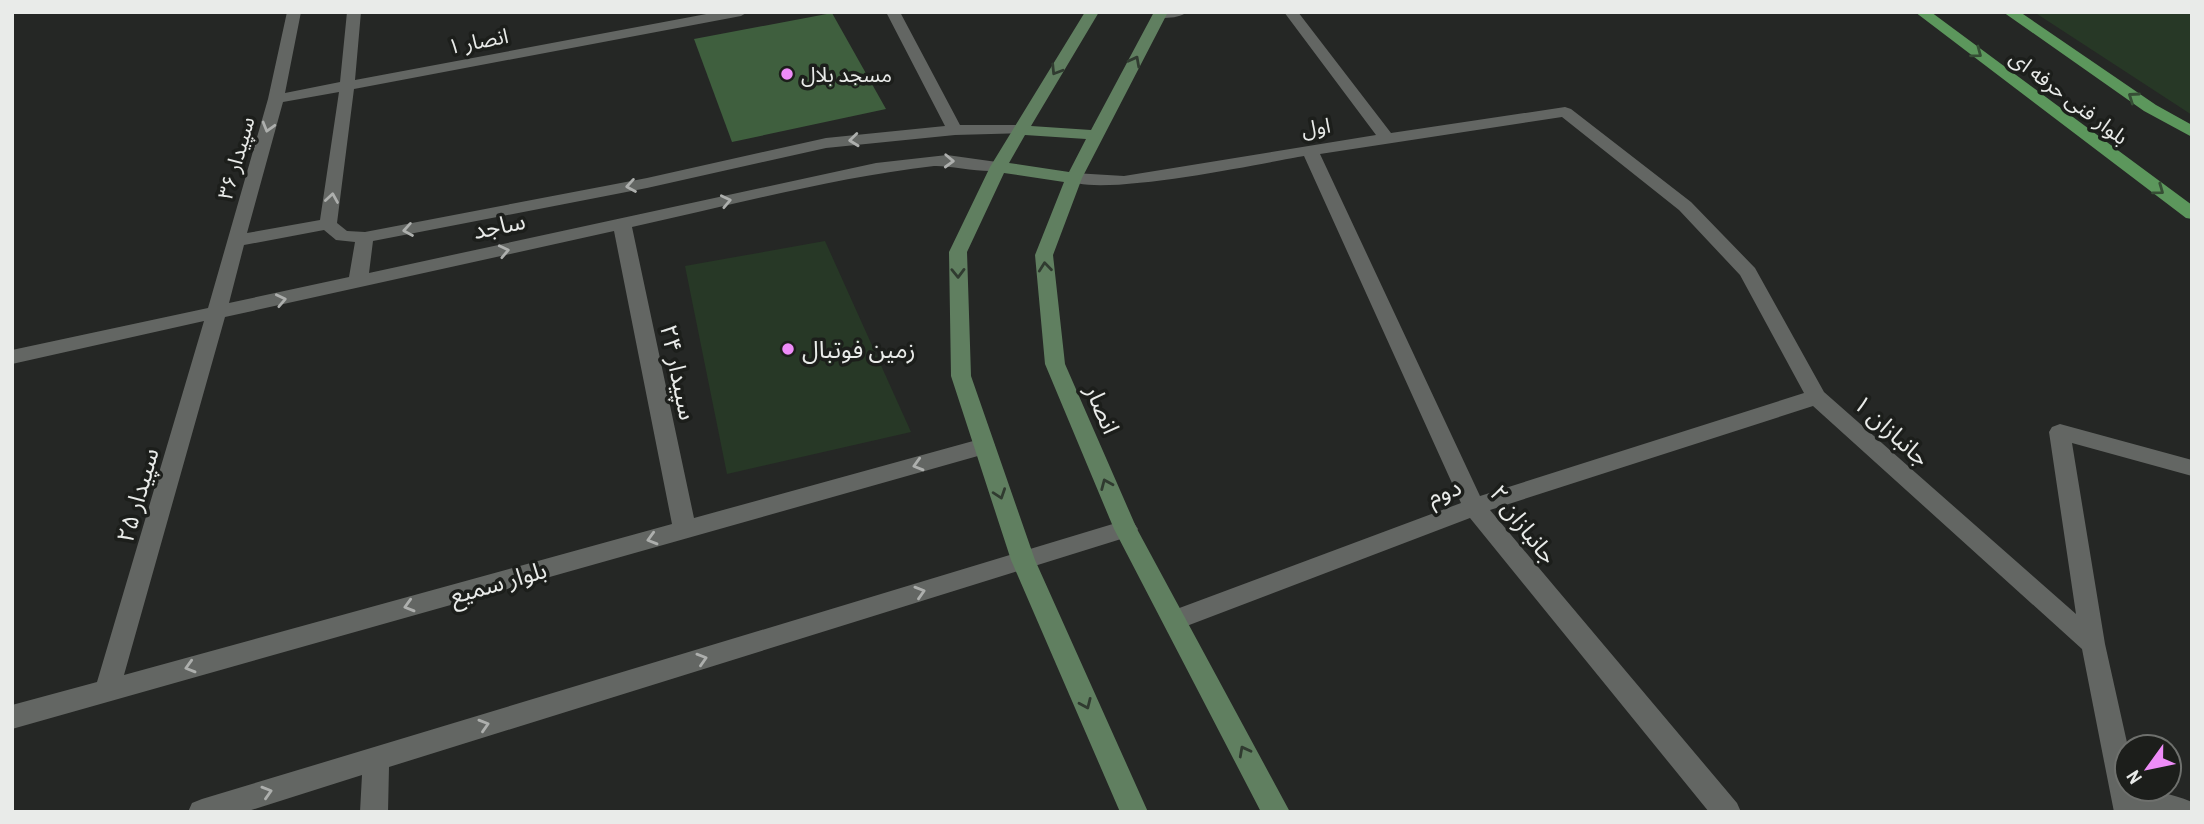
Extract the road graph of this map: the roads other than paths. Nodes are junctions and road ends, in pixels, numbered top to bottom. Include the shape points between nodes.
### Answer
1 (294, 12) edge
2 (354, 12) edge
3 (741, 12) edge
4 (894, 12) edge
5 (1092, 12) edge
6 (1291, 12) edge
7 (1922, 12) edge
8 (2010, 12) edge
9 (1167, 13) edge
10 (707, 15) edge
11 (347, 87) junction
12 (276, 99) junction
13 (1565, 112) joint
14 (954, 130) junction
15 (1019, 130) junction
16 (2192, 132) edge
17 (1096, 135) junction
18 (1387, 138) junction
19 (1310, 151) junction
20 (998, 167) junction
21 (1074, 178) junction
22 (2192, 214) edge
23 (328, 224) junction
24 (622, 224) junction
25 (365, 237) junction
26 (236, 241) junction
27 (358, 282) junction
28 (215, 314) junction
29 (12, 357) edge
30 (1816, 397) junction
31 (984, 446) junction
32 (2192, 468) edge
33 (1474, 507) junction
34 (1126, 529) junction
35 (685, 530) junction
36 (1023, 560) junction
37 (1175, 621) junction
38 (2093, 644) junction
39 (107, 690) junction
40 (12, 717) edge
41 (2113, 740) edge
42 (376, 758) junction
43 (2132, 803) edge
44 (202, 812) edge
45 (374, 812) edge
46 (1134, 812) edge
47 (1276, 812) edge
48 (1727, 812) edge
49 (2184, 812) edge

1 - 12 street, سپیدار ۳۶
2 - 11 street
3 - 10 street, انصار ۱
4 - 14 street
5 -> 15 main road
6 - 18 street
7 -> 22 main road, بلوار فنی حرفه ای
16 -> 8 main road, بلوار فنی حرفه ای
17 -> 9 main road, انصار
10 - 11 street, انصار ۱
11 - 12 street, انصار ۱
23 -> 11 street
12 -> 26 street, سپیدار ۳۶
13 - 18 street, اول
13 - 30 street, جانبازان ۱ via 1685,206 1748,272
14 - 15 street, ساجد
14 -> 25 street, ساجد via 827,143
15 - 17 main road
15 - 20 main road
17 - 21 main road, انصار
18 - 19 street, اول
19 - 21 street, اول via 1124,181
19 - 33 street, جانبازان ۲
20 - 21 main road
24 -> 20 street, ساجد via 876,168 947,160
20 -> 31 main road via 957,253 961,376
34 -> 21 main road, انصار via 1055,364 1044,255
23 - 25 street via 342,236
23 - 26 street
27 -> 24 street, ساجد
24 - 35 street, سپیدار ۲۴
25 - 27 street
26 - 28 street, سپیدار ۳۶
28 -> 27 street, ساجد
28 - 29 street, ساجد
28 - 39 street, سپیدار ۲۵
30 - 33 street, دوم
30 - 38 street, جانبازان ۱
31 -> 35 street, بلوار سمیع
31 -> 36 main road
32 - 38 street via 2060,432
33 - 37 street, دوم
33 - 48 street, جانبازان ۲
34 - 36 street
34 - 37 main road, انصار
35 -> 39 street, بلوار سمیع
42 -> 36 street
36 -> 46 main road
47 -> 37 main road, انصار
38 - 41 street
39 - 40 street, بلوار سمیع
44 -> 42 street
42 - 45 street
43 - 49 street

